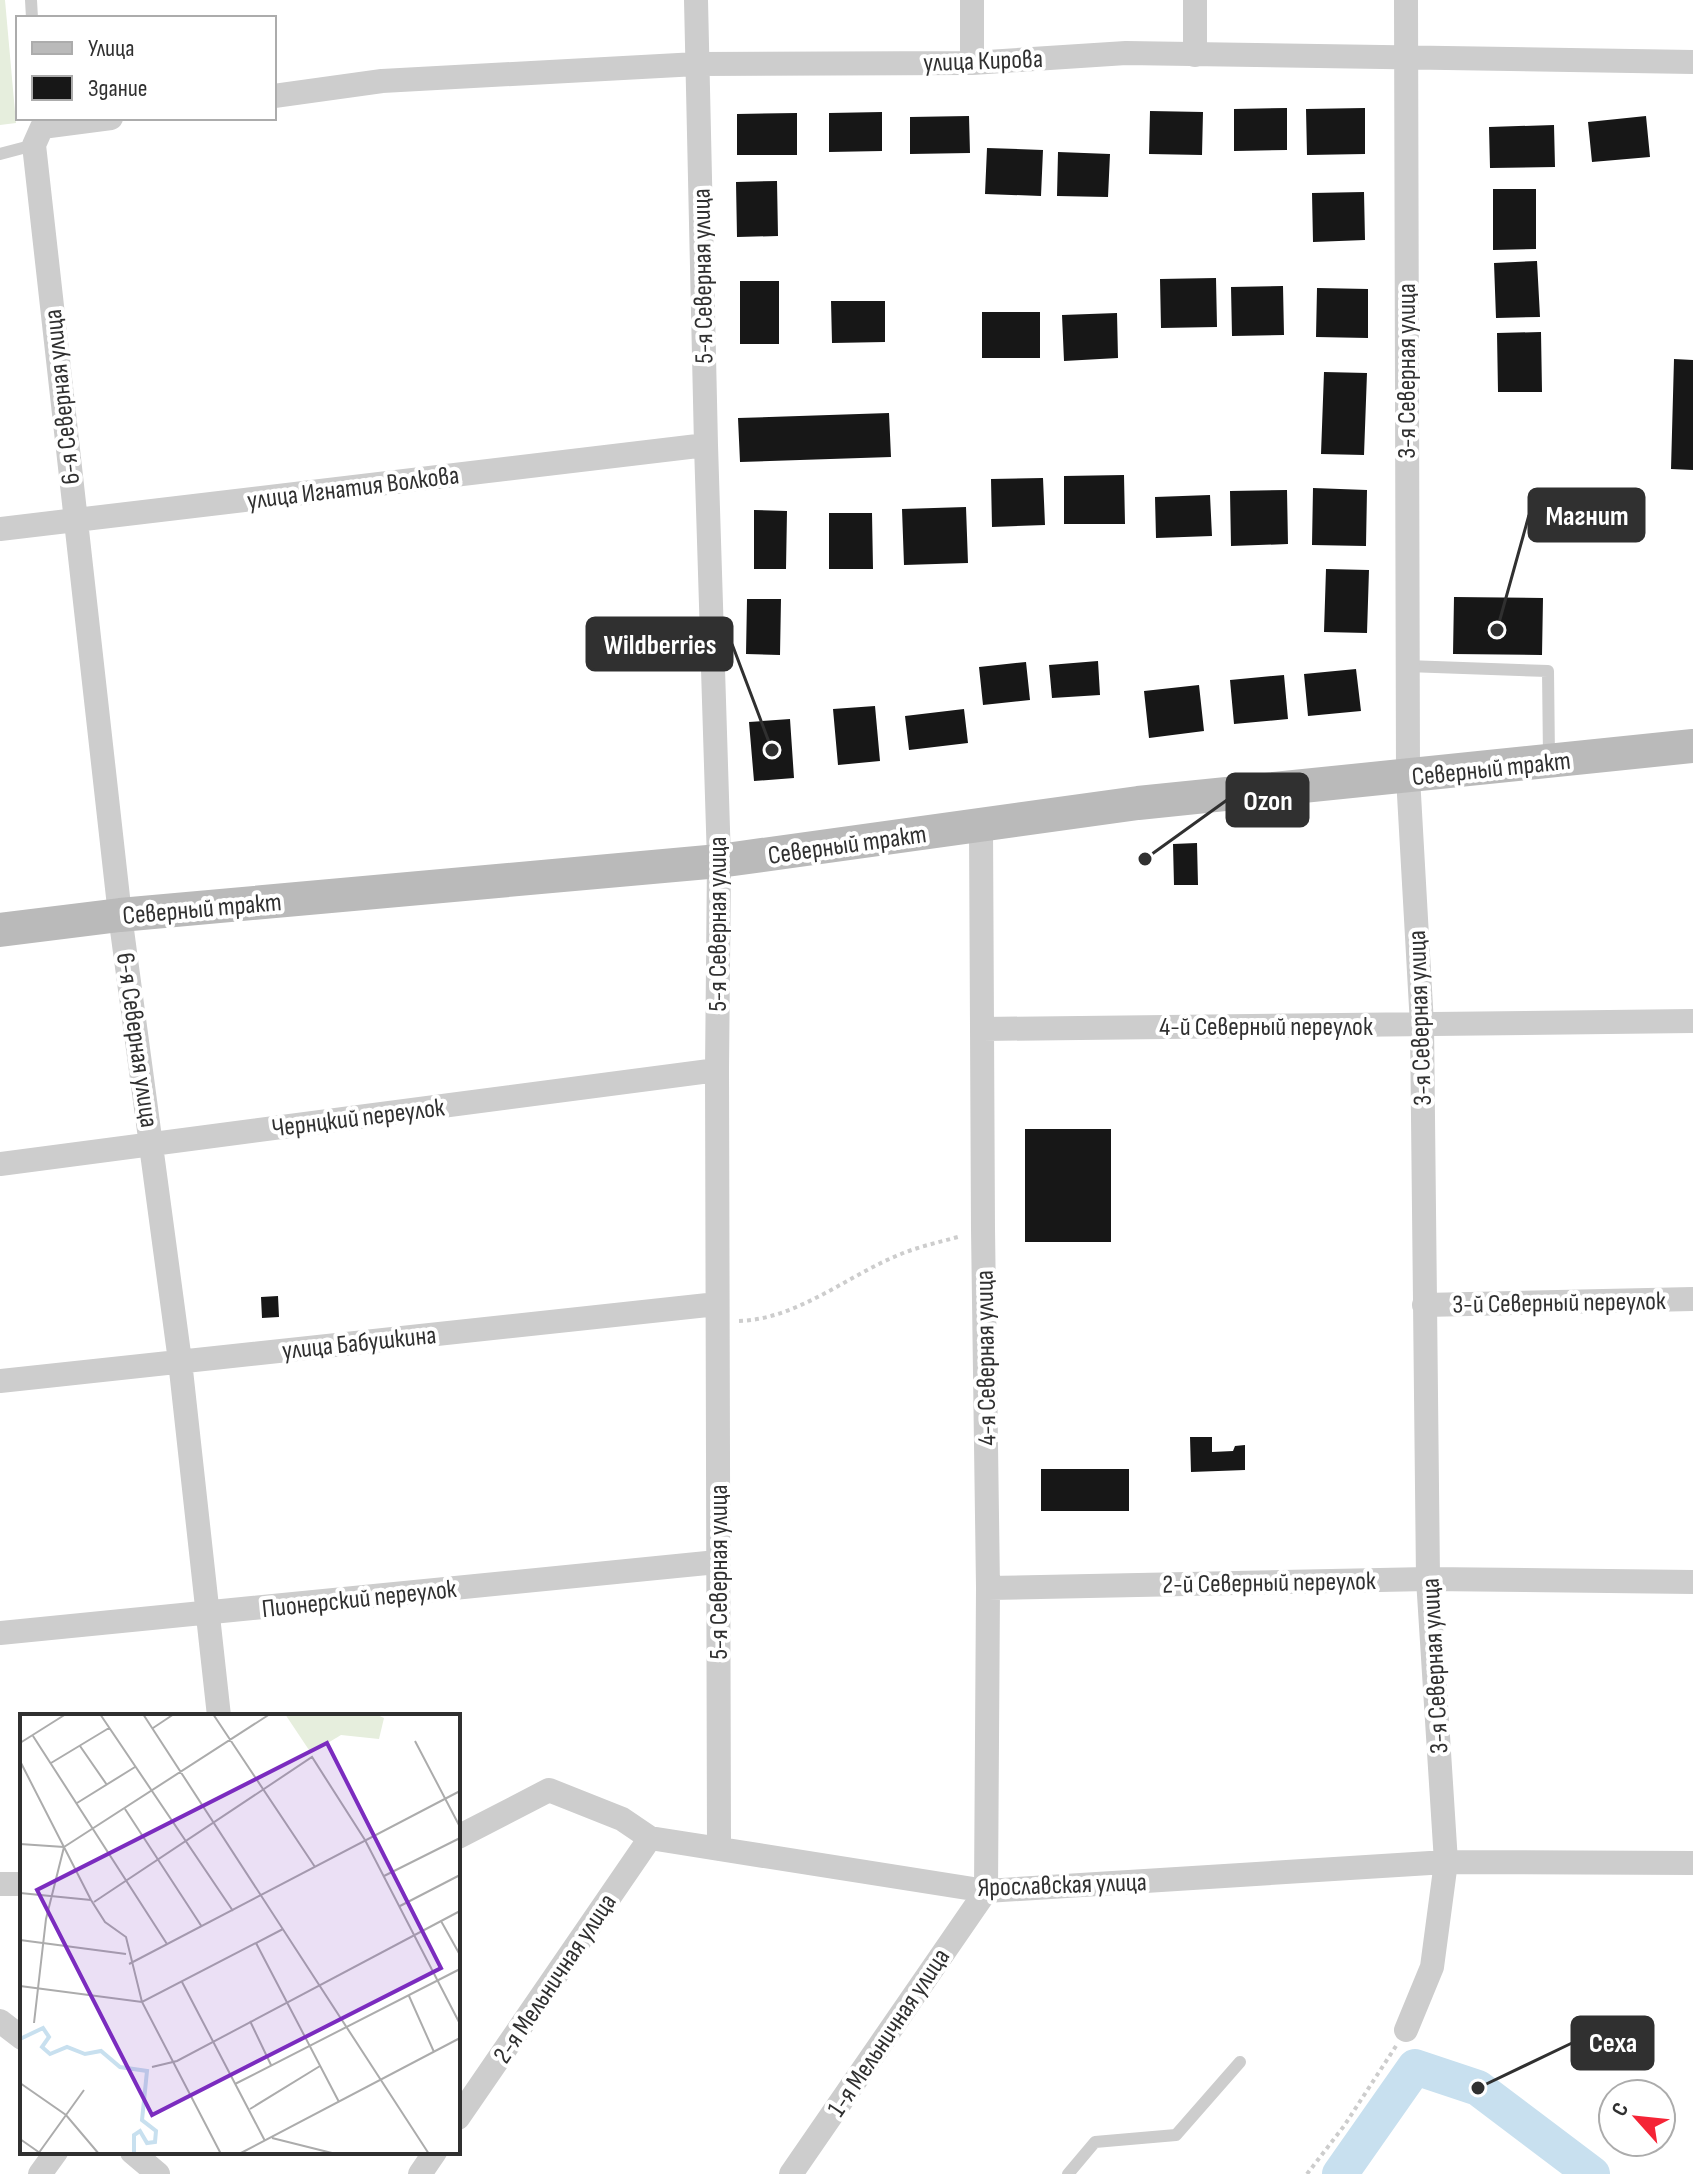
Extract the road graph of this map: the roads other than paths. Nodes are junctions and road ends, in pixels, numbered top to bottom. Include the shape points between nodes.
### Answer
1 (696, 0) edge
2 (972, 0) edge
3 (1195, 0) edge
4 (1406, 0) edge
5 (1195, 55) junction
6 (1404, 58) junction
7 (1693, 62) edge
8 (972, 63) junction
9 (697, 64) junction
10 (276, 96) edge
11 (99, 120) edge
12 (39, 130) edge
13 (0, 154) edge
14 (706, 445) junction
15 (75, 520) junction
16 (0, 529) edge
17 (1407, 666) junction
18 (1693, 746) edge
19 (1549, 761) junction
20 (1408, 777) junction
21 (981, 826) junction
22 (719, 861) junction
23 (120, 915) junction
24 (0, 930) edge
25 (1693, 1021) edge
26 (1422, 1025) junction
27 (983, 1029) junction
28 (717, 1070) junction
29 (153, 1144) junction
30 (0, 1164) edge
31 (1693, 1299) edge
32 (1424, 1305) junction
33 (717, 1313) junction
34 (180, 1361) junction
35 (0, 1381) edge
36 (717, 1562) junction
37 (1428, 1579) junction
38 (1693, 1582) edge
39 (988, 1588) junction
40 (207, 1613) junction
41 (0, 1633) edge
42 (219, 1714) edge
43 (460, 1836) edge
44 (650, 1838) junction
45 (719, 1849) junction
46 (1446, 1862) junction
47 (1693, 1863) edge
48 (986, 1891) junction
49 (0, 2021) edge
50 (1406, 2030) road end
51 (20, 2036) edge
52 (1240, 2062) dead end
53 (460, 2115) edge
54 (55, 2154) edge
55 (134, 2154) edge
56 (434, 2154) edge
57 (40, 2174) edge
58 (158, 2174) edge
59 (420, 2174) edge
60 (791, 2174) edge
61 (1068, 2174) edge

1 - 9 street, 5-я Северная улица
2 - 8 street
3 - 5 street
4 - 6 street, 3-я Северная улица
5 - 6 street, улица Кирова
5 - 8 street, улица Кирова via 1126,53
6 - 7 street, улица Кирова
6 - 17 street, 3-я Северная улица
8 - 9 street, улица Кирова
9 - 10 street, улица Кирова via 382,81
9 - 14 street, 5-я Северная улица
11 - 12 street
12 - 13 lane
12 - 15 street, 6-я Северная улица
14 - 15 street, улица Игнатия Волкова
14 - 22 street, 5-я Северная улица
15 - 16 street, улица Игнатия Волкова
15 - 23 street, 6-я Северная улица
17 - 19 lane via 1548,671
17 - 20 street, 3-я Северная улица
18 - 19 street, Северный тракт
19 - 20 street, Северный тракт
20 - 21 street, Северный тракт via 1138,803
20 - 26 street, 3-я Северная улица
21 - 22 street, Северный тракт
21 - 27 street, 4-я Северная улица
22 - 23 street, Северный тракт
22 - 28 street, 5-я Северная улица
23 - 24 street, Северный тракт
23 - 29 street, 6-я Северная улица
25 - 26 street, 4-й Северный переулок
26 - 27 street, 4-й Северный переулок
26 - 32 street, 3-я Северная улица
27 - 39 street, 4-я Северная улица
28 - 29 street, Чернцкий переулок
28 - 33 street, 5-я Северная улица
29 - 30 street, Чернцкий переулок
29 - 34 street, 6-я Северная улица
31 - 32 street, 3-й Северный переулок
32 - 37 street, 3-я Северная улица
33 - 34 street, улица Бабушкина
33 - 36 street, 5-я Северная улица
34 - 35 street, улица Бабушкина
34 - 40 street, 6-я Северная улица
36 - 40 street, Пионерский переулок
36 - 45 street, 5-я Северная улица
37 - 38 street, 2-й Северный переулок
37 - 39 street, 2-й Северный переулок
37 - 46 street, 3-я Северная улица
39 - 48 street, 4-я Северная улица
40 - 41 street, Пионерский переулок
40 - 42 street, 6-я Северная улица
43 - 44 street, Ярославская улица via 549,1790 622,1819
44 - 45 street, Ярославская улица
44 - 53 street, 2-я Мельничная улица
45 - 48 street, Ярославская улица
46 - 47 street, Ярославская улица
46 - 48 street, Ярославская улица
46 - 50 street, 3-я Северная улица via 1432,1967
48 - 60 street, 1-я Мельничная улица
49 - 51 street
52 - 61 lane via 1176,2135 1095,2142
54 - 57 street
55 - 58 street
56 - 59 street

